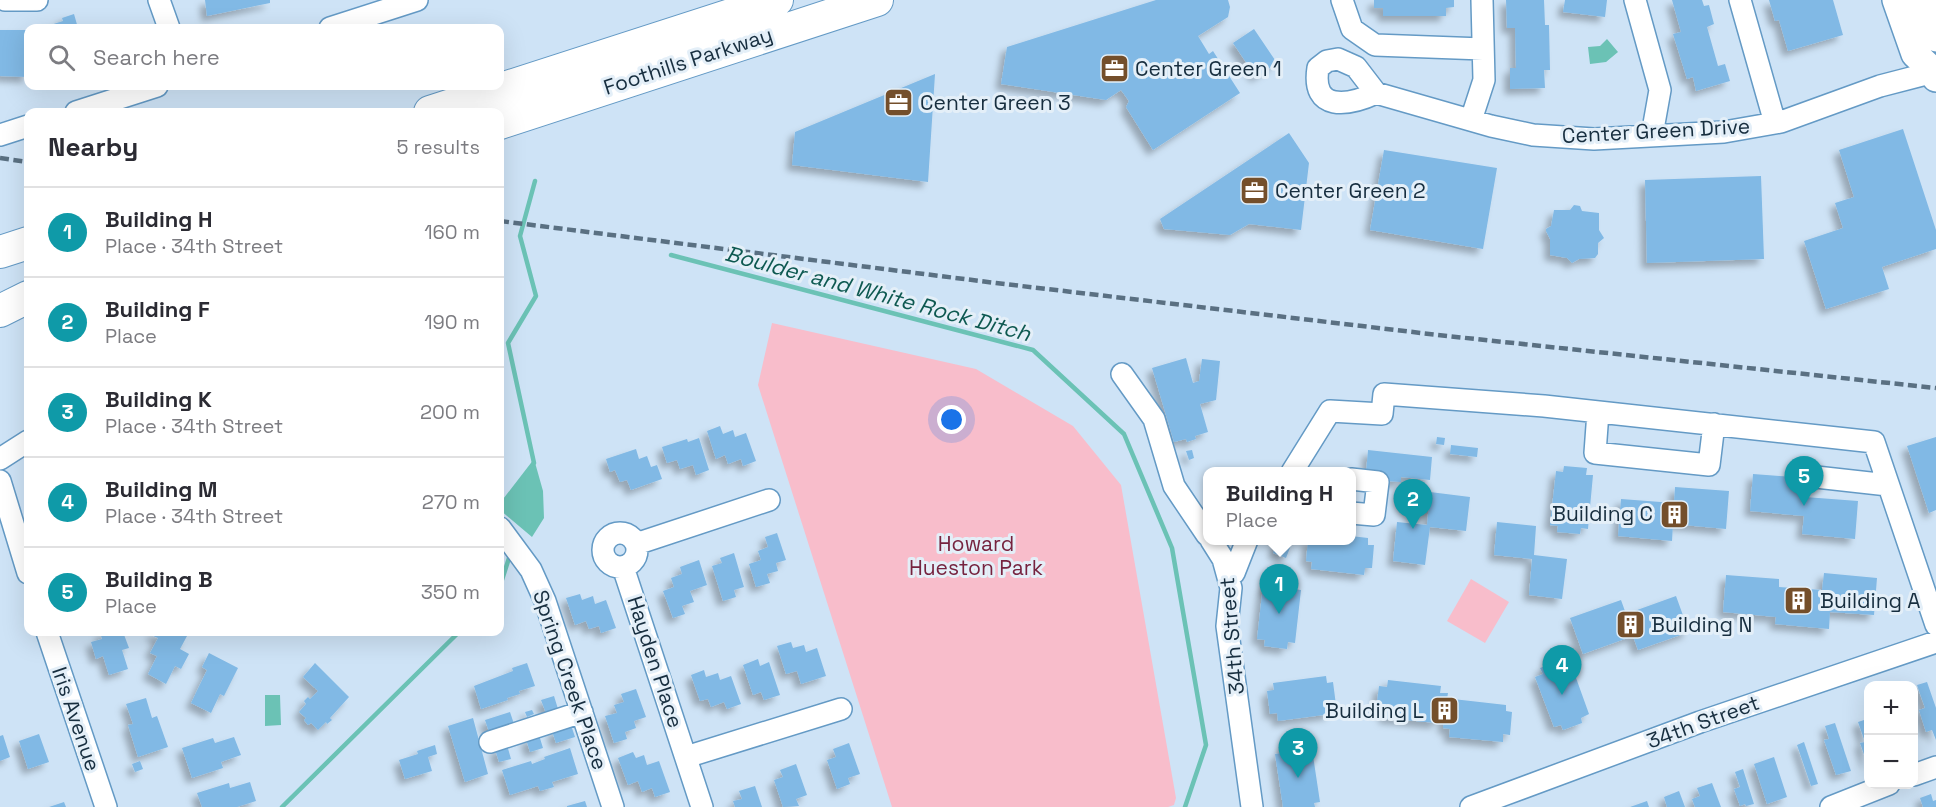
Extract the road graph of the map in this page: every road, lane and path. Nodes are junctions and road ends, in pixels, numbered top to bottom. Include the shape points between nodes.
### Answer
1 (5, 0) edge
2 (37, 0) edge
3 (159, 0) edge
4 (417, 0) edge
5 (777, 0) edge
6 (877, 0) edge
7 (1342, 0) edge
8 (1482, 0) edge
9 (1635, 0) edge
10 (1740, 0) edge
11 (1896, 0) edge
12 (1923, 0) edge
13 (392, 4) edge
14 (168, 24) edge
15 (340, 24) edge
16 (1936, 38) edge
17 (1483, 49) junction
18 (1935, 71) edge
19 (504, 88) edge
20 (145, 90) edge
21 (498, 90) edge
22 (1376, 93) dead end
23 (88, 108) edge
24 (442, 108) edge
25 (1471, 120) junction
26 (504, 122) edge
27 (1775, 123) junction
28 (24, 127) edge
29 (0, 135) edge
30 (1652, 135) junction
31 (24, 244) edge
32 (0, 252) edge
33 (24, 279) edge
34 (0, 286) edge
35 (24, 299) edge
36 (0, 311) edge
37 (1122, 374) dead end
38 (1598, 412) junction
39 (1714, 424) junction
40 (24, 444) edge
41 (0, 459) edge
42 (1295, 467) edge
43 (1816, 477) dead end
44 (1356, 480) edge
45 (0, 481) edge
46 (1888, 485) junction
47 (769, 500) dead end
48 (1356, 513) edge
49 (1203, 529) edge
50 (504, 533) edge
51 (636, 544) junction
52 (1214, 545) edge
53 (1245, 545) edge
54 (24, 560) edge
55 (623, 567) junction
56 (1228, 576) junction
57 (1936, 625) edge
58 (48, 636) edge
59 (1936, 642) edge
60 (841, 709) dead end
61 (582, 712) junction
62 (490, 742) dead end
63 (686, 757) junction
64 (1936, 767) edge
65 (1918, 774) edge
66 (1876, 789) edge
67 (106, 807) edge
68 (613, 807) edge
69 (702, 807) edge
70 (1252, 807) edge
71 (1471, 807) edge
72 (1831, 807) edge

1 - 2 street
3 - 14 street
4 - 13 street
5 - 19 highway, Foothills Parkway
6 - 26 highway, Foothills Parkway
7 - 17 street via 1352,29 1375,45
8 - 17 street
9 - 30 street via 1660,90
10 - 27 street
11 - 18 main road via 1916,54
12 - 16 main road
13 - 15 street
17 - 25 street via 1484,80
18 - 27 street, Center Green Drive
20 - 23 street
21 - 24 highway, Foothills Parkway
22 - 25 street, Center Green Drive
25 - 30 street, Center Green Drive via 1533,135 1594,139
27 - 30 street, Center Green Drive via 1724,132
28 - 29 street
31 - 32 highway
33 - 34 highway
35 - 36 highway
37 - 49 street via 1154,419 1174,486
38 - 39 street
38 - 39 street via 1595,453 1710,465
38 - 42 street via 1384,394 1382,414 1330,411
39 - 46 street via 1874,442
40 - 41 street
43 - 46 street
44 - 48 street via 1378,482 1374,515
45 - 54 street
46 - 57 street
47 - 51 street
50 - 61 street, Spring Creek Place via 531,570 546,601
51 - 55 street via 637,555
51 - 55 street, Hayden Place via 624,533 612,535 605,543 606,559
52 - 56 street, 34th Street
53 - 56 street via 1234,573
55 - 63 street, Hayden Place
56 - 70 street, 34th Street via 1231,588 1227,626
58 - 67 street, Iris Avenue
59 - 71 street, 34th Street via 1700,722
60 - 63 street
61 - 62 street
61 - 68 street, Spring Creek Place
63 - 69 street, Hayden Place
64 - 65 street
66 - 72 street

